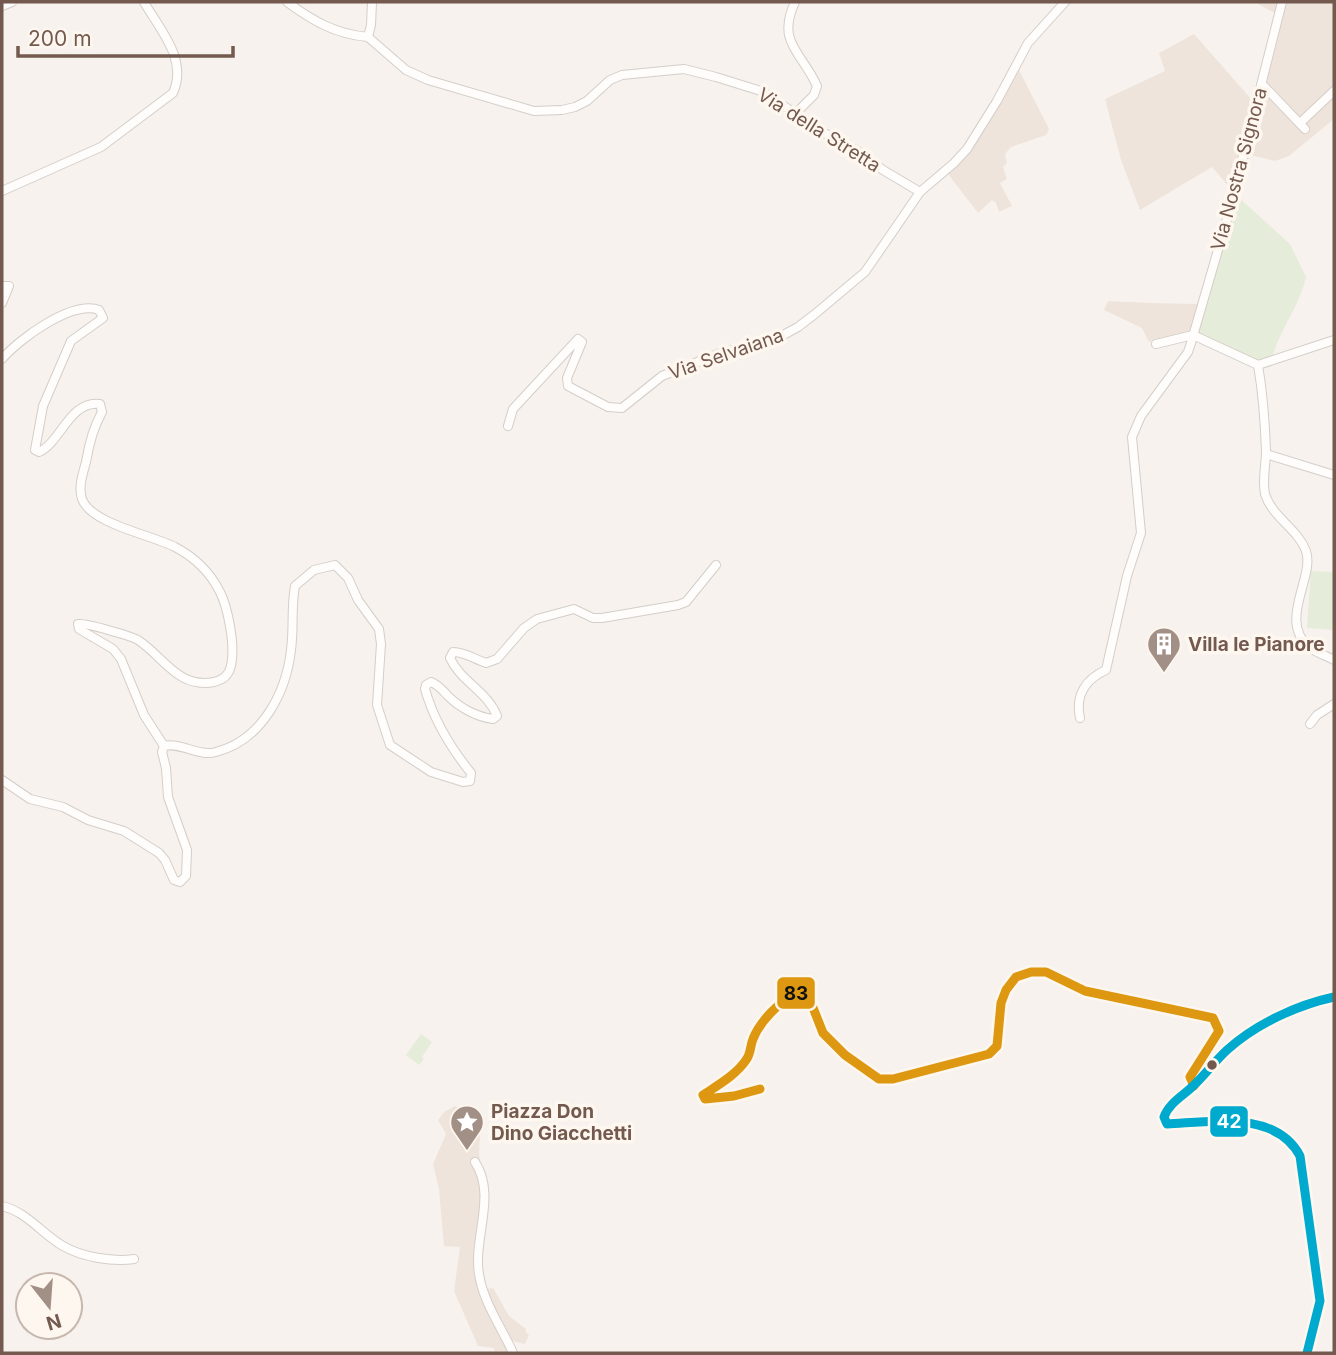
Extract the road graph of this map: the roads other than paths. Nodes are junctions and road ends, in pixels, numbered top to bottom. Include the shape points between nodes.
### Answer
1 (12, 2) edge
2 (145, 2) edge
3 (287, 2) edge
4 (372, 2) edge
5 (796, 2) edge
6 (1065, 2) edge
7 (1282, 2) edge
8 (2, 6) edge
9 (368, 37) junction
10 (1262, 84) junction
11 (1334, 90) edge
12 (796, 113) junction
13 (2, 191) edge
14 (920, 192) junction
15 (2, 286) edge
16 (2, 303) edge
17 (1193, 335) junction
18 (1334, 340) edge
19 (1156, 344) dead end
20 (2, 359) edge
21 (1258, 366) junction
22 (508, 426) dead end
23 (1266, 454) junction
24 (1334, 475) edge
25 (716, 565) dead end
26 (1334, 660) edge
27 (1334, 704) edge
28 (1080, 718) dead end
29 (1310, 724) dead end
30 (164, 746) junction
31 (2, 780) edge
32 (1334, 997) edge
33 (1194, 1086) junction
34 (760, 1089) dead end
35 (475, 1162) dead end
36 (2, 1206) edge
37 (134, 1259) dead end
38 (513, 1353) edge
39 (1307, 1353) edge

1 - 8 street
2 - 13 street via 176,55 178,83 173,93 101,148
3 - 9 street via 326,28
4 - 9 street
5 - 12 street via 789,15 790,43 817,86
6 - 14 street via 1028,44 967,149
7 - 10 street, Via Nostra Signora
9 - 12 street, Via della Stretta via 406,70 526,110 569,109 622,75 684,69 764,92
10 - 11 street via 1302,126
10 - 17 street, Via Nostra Signora
12 - 14 street, Via della Stretta
14 - 22 street, Via Selvaiana via 865,272 781,337 723,352 662,376 616,408 568,386 582,342 578,339 513,409
15 - 16 street via 9,286
17 - 19 street
17 - 21 street
17 - 28 street, Via Nostra Signora via 1188,352 1141,416 1132,437 1142,533 1127,576 1106,670 1091,677 1077,701
18 - 21 street
20 - 30 street via 59,317 80,309 99,310 103,318 71,341 57,371 43,406 35,450 47,448 67,420 100,404 102,412 91,436 80,488 82,500 112,523 195,560 222,595 234,645 231,670 216,681 186,680 132,636 78,624 121,659 144,715
21 - 23 street
23 - 24 street
23 - 26 street via 1265,494 1306,551 1296,621 1300,635 1311,649
25 - 30 street via 678,606 602,618 574,609 559,612 524,628 497,659 486,663 453,652 450,658 455,670 497,716 486,718 460,707 438,684 426,685 436,722 471,773 470,781 431,772 390,745 377,705 379,629 335,565 314,570 295,586 288,669 280,694 260,725 219,751 203,754
27 - 29 street
30 - 31 street via 168,797 187,850 186,876 180,882 174,880 159,853 124,831 30,799
32 - 33 street via 1246,1034
33 - 34 street via 1190,1077 1219,1031 1213,1018 1085,991 1046,972 1031,972 1016,977 1006,990 997,1046 989,1054 892,1079 878,1079 845,1055 823,1034 808,995 798,992 770,1015 753,1037 748,1058 740,1067 703,1095 705,1099 734,1096
33 - 39 street via 1167,1108 1167,1124 1243,1121 1285,1136 1300,1156 1320,1301
35 - 38 street via 484,1201 479,1277
36 - 37 street via 24,1215 64,1247 104,1259

